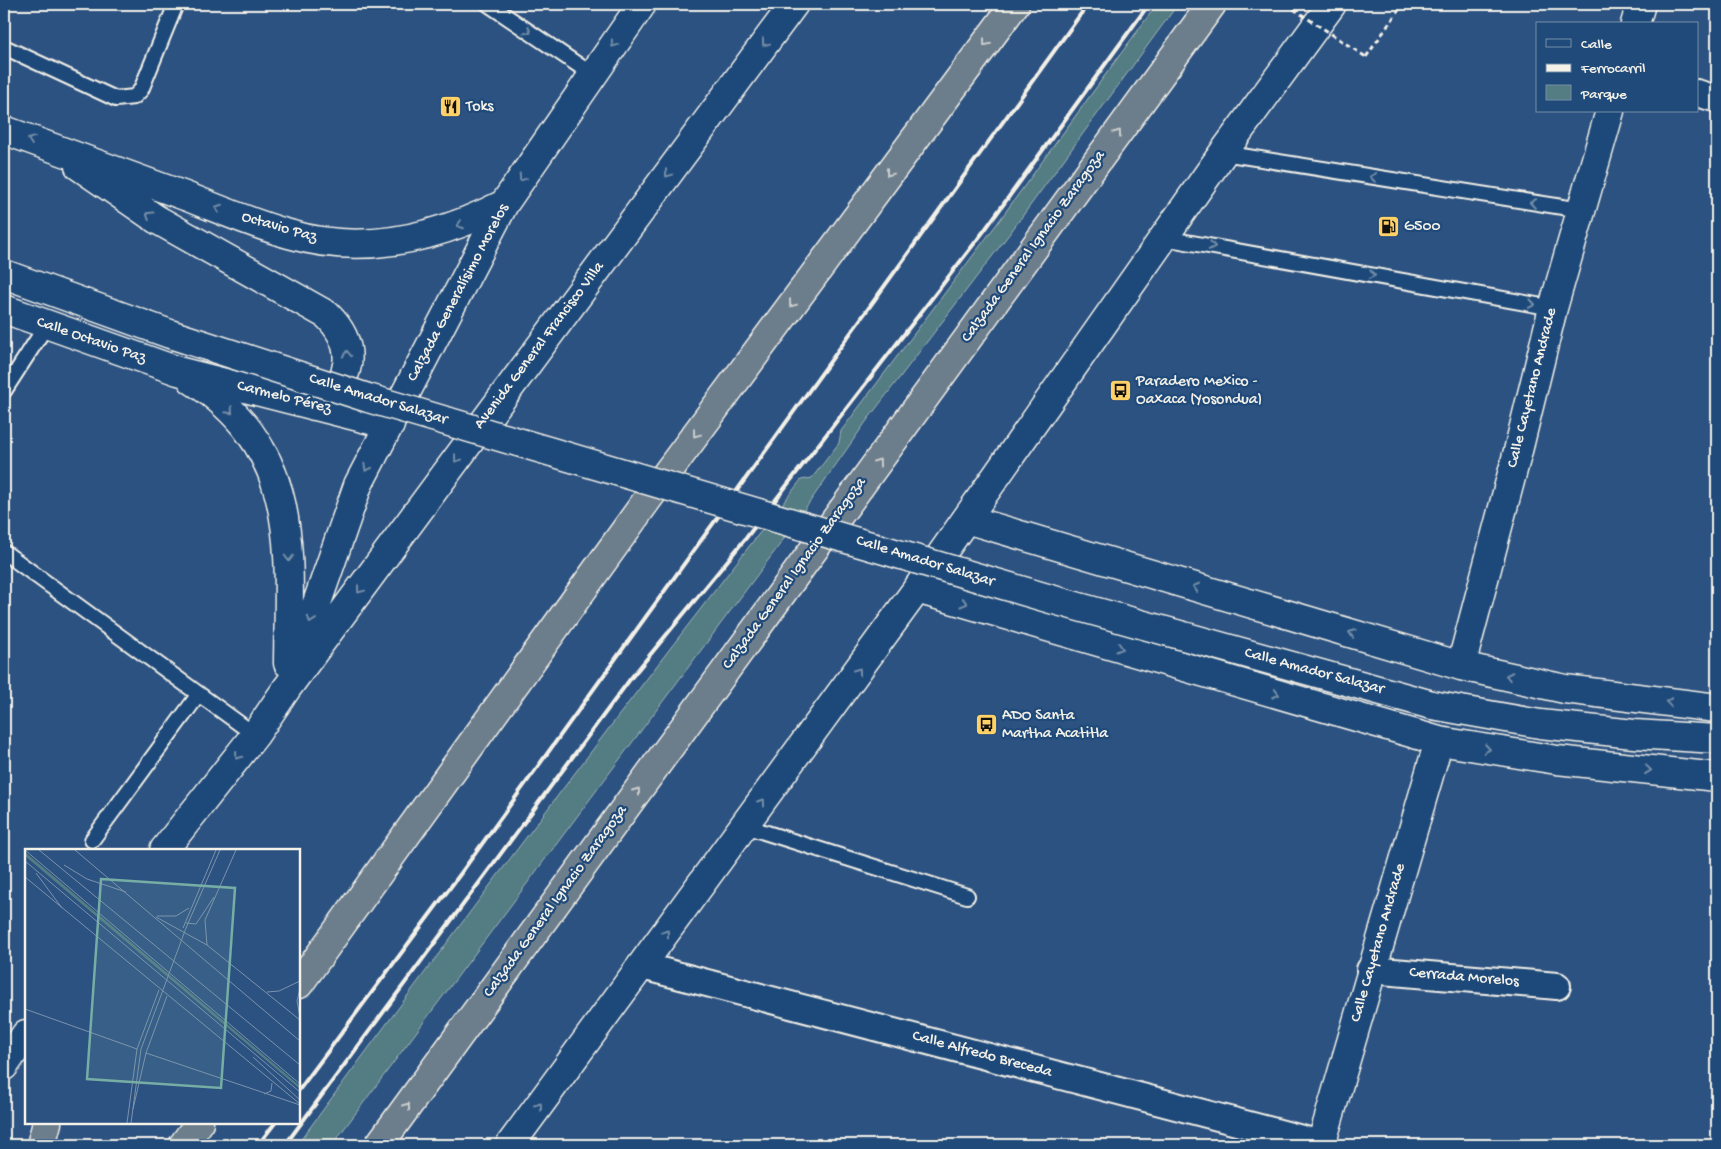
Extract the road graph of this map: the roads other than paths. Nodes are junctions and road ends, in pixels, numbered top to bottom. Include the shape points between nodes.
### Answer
1 (176, 4) edge
2 (488, 4) edge
3 (642, 4) edge
4 (794, 4) edge
5 (1015, 4) edge
6 (1212, 4) edge
7 (1332, 4) edge
8 (1641, 4) edge
9 (1636, 22) edge
10 (4, 47) edge
11 (593, 75) junction
12 (1698, 93) edge
13 (1717, 99) edge
14 (1610, 112) edge
15 (4, 130) edge
16 (59, 150) junction
17 (1223, 153) junction
18 (504, 204) junction
19 (1581, 210) junction
20 (1164, 238) junction
21 (4, 274) edge
22 (1553, 308) junction
23 (4, 309) edge
24 (46, 326) junction
25 (178, 371) junction
26 (4, 392) edge
27 (314, 406) junction
28 (390, 425) junction
29 (966, 518) junction
30 (4, 552) edge
31 (917, 589) junction
32 (1460, 666) junction
33 (287, 688) junction
34 (199, 694) junction
35 (1717, 708) edge
36 (255, 735) junction
37 (1717, 740) edge
38 (1439, 741) junction
39 (1717, 777) edge
40 (745, 826) junction
41 (92, 840) dead end
42 (165, 849) edge
43 (967, 896) dead end
44 (642, 966) junction
45 (1370, 970) junction
46 (300, 983) edge
47 (1557, 986) dead end
48 (25, 1035) edge
49 (4, 1066) edge
50 (47, 1124) edge
51 (198, 1124) edge
52 (41, 1145) edge
53 (183, 1145) edge
54 (378, 1145) edge
55 (510, 1145) edge
56 (1321, 1145) edge

1 - 10 lane via 141,90 134,97 116,99
2 -> 11 lane
3 -> 11 street, Calzada Generalísimo Morelos
4 -> 33 street, Avenida General Francisco Villa
5 -> 46 highway via 647,500
54 -> 6 highway, Calzada General Ignacio Zaragoza
7 - 17 street
8 - 9 street
11 -> 18 street, Calzada Generalísimo Morelos
12 - 13 street
14 - 19 street, Calle Cayetano Andrade
16 -> 15 street
18 -> 16 street, Octavio Paz via 444,231 411,239 378,243 319,240 262,225
27 -> 16 street via 339,387 346,372 346,340 328,314 156,219 101,183
19 -> 17 lane
17 - 20 street
18 - 28 street, Calzada Generalísimo Morelos
19 - 22 street, Calle Cayetano Andrade
20 -> 22 lane
20 - 29 street
21 - 37 street, Calle Amador Salazar, bridge via 170,334 368,398 1054,600 1432,705 1540,724
22 - 32 street, Calle Cayetano Andrade
23 - 24 street, Calle Octavio Paz
24 - 25 street, Calle Octavio Paz
24 - 26 lane
25 - 27 street, Carmelo Pérez
25 -> 33 street via 230,410 251,435 268,463 278,489 289,543
27 - 28 street, Carmelo Pérez
28 -> 33 street, Calzada Generalísimo Morelos via 358,485
29 - 31 street
32 -> 29 street
30 - 34 lane
31 -> 38 street, Calle Amador Salazar
40 -> 31 street
35 -> 32 street via 1565,688
33 - 36 street
34 - 36 lane
34 - 41 lane
36 -> 42 street
38 -> 39 street, Calle Amador Salazar via 1556,760
38 - 45 street, Calle Cayetano Andrade
40 - 43 lane
44 -> 40 street
55 -> 44 street
44 - 56 street, Calle Alfredo Breceda
45 - 47 street, Cerrada Morelos
45 - 56 street, Calle Cayetano Andrade
48 - 49 street
50 - 52 highway
51 - 53 highway

